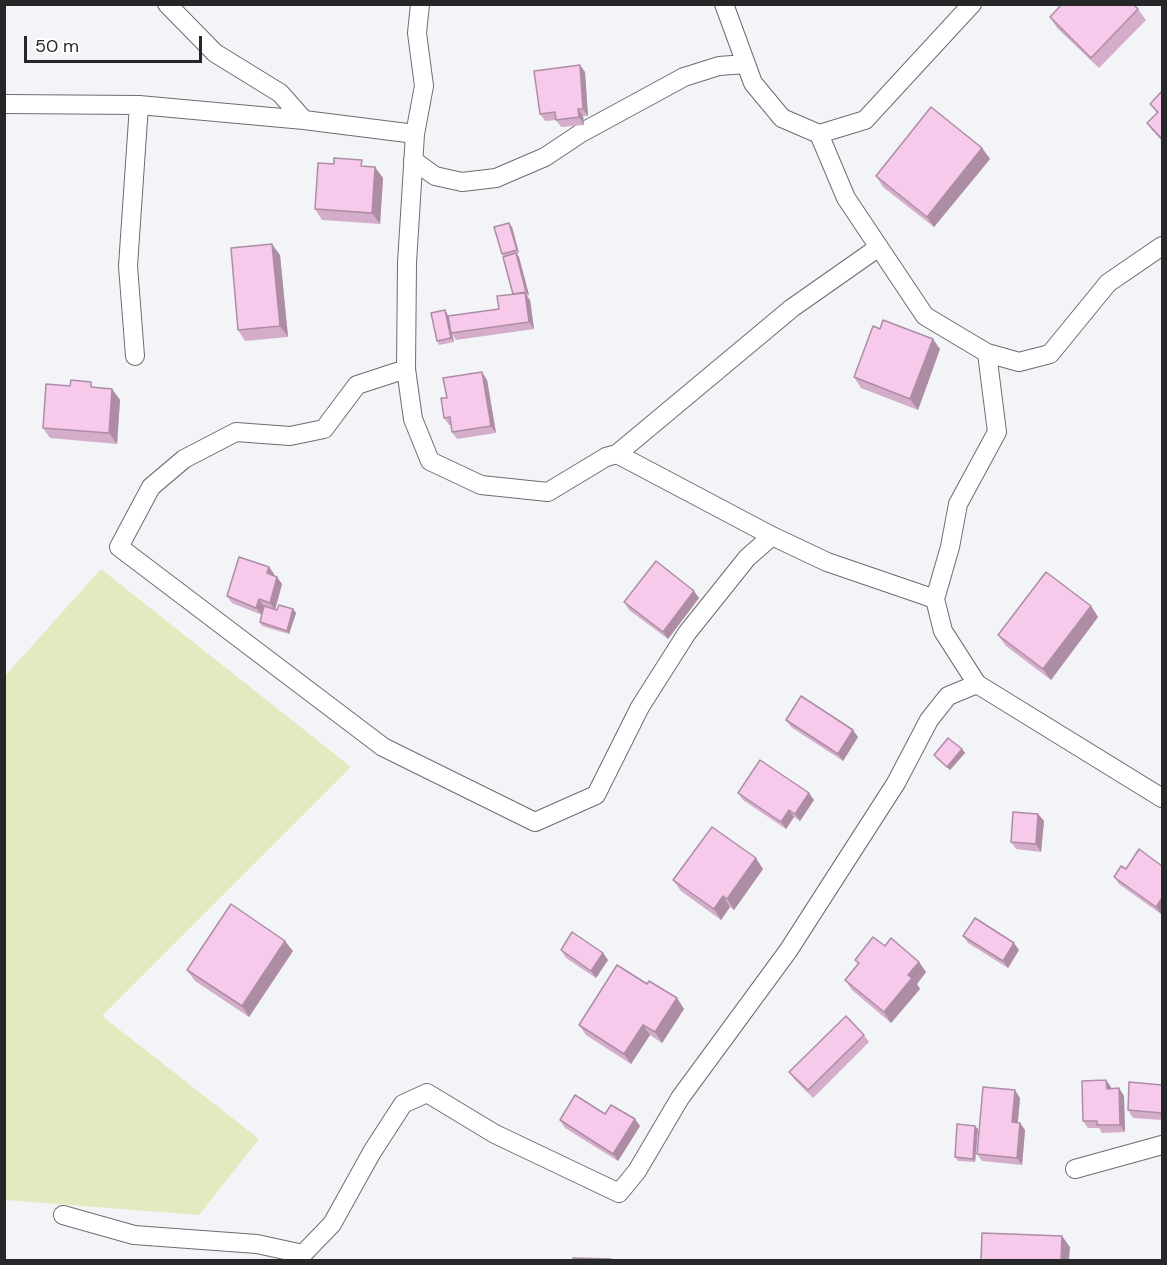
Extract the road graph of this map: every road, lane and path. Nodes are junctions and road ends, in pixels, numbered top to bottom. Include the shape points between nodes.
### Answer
1 (167, 4) edge
2 (420, 4) edge
3 (724, 4) edge
4 (972, 4) edge
5 (746, 64) junction
6 (4, 104) edge
7 (140, 105) junction
8 (304, 120) junction
9 (415, 134) junction
10 (819, 134) junction
11 (413, 160) junction
12 (1162, 246) edge
13 (879, 247) junction
14 (987, 353) junction
15 (135, 356) dead end
16 (406, 369) junction
17 (617, 454) junction
18 (772, 536) junction
19 (935, 599) junction
20 (977, 684) junction
21 (1162, 798) edge
22 (1162, 1145) edge
23 (1075, 1169) dead end
24 (63, 1215) dead end

1 - 8 street via 215,53 280,93
2 - 9 street via 417,33 424,86
3 - 5 street
4 - 10 street via 865,120
5 - 10 street via 753,83 782,118
5 - 11 street via 719,66 684,77 581,133 544,158 496,178 462,182 435,176
6 - 7 street
7 - 8 street
7 - 15 street via 128,266
8 - 9 street
9 - 11 street
10 - 13 street via 846,198
11 - 16 street via 406,263
12 - 14 street via 1108,283 1050,354 1019,362
13 - 14 street via 925,316
13 - 17 street via 792,308
14 - 19 street via 997,432 958,504
16 - 17 street via 413,419 430,461 481,485 548,492
16 - 18 street via 357,385 324,429 290,436 236,432 184,459 151,487 119,547 383,747 535,822 596,795 640,707 687,633 747,558
17 - 18 street
18 - 19 street via 827,562
19 - 20 street via 943,631
20 - 21 street
20 - 24 street via 948,696 929,720 896,783 788,951 680,1098 620,1193 495,1134 427,1093 404,1104 332,1224 303,1254 258,1244 134,1235
22 - 23 street

